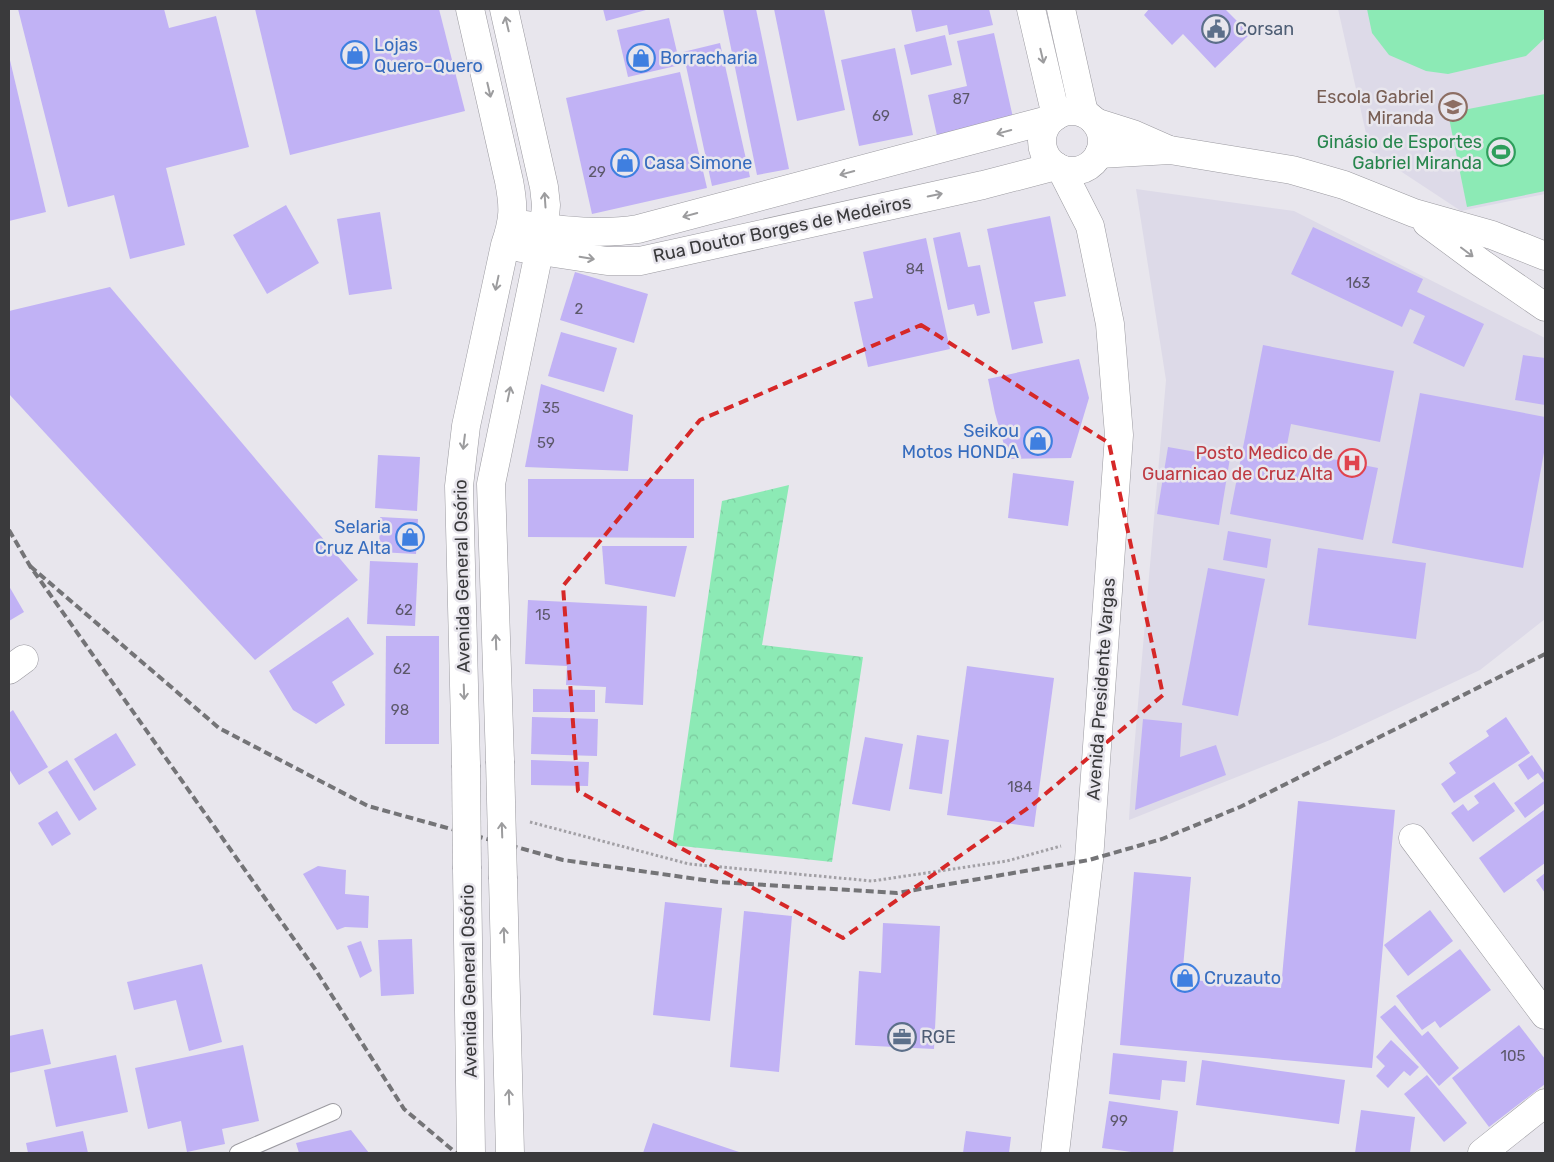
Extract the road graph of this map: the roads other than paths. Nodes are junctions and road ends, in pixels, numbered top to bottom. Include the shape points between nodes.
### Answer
1 (470, 9) edge
2 (504, 9) edge
3 (1031, 9) edge
4 (1061, 9) edge
5 (1054, 117) junction
6 (1089, 118) junction
7 (1170, 150) junction
8 (1096, 158) junction
9 (1058, 168) junction
10 (1414, 213) junction
11 (1090, 226) junction
12 (621, 232) junction
13 (509, 234) junction
14 (541, 240) junction
15 (1545, 256) edge
16 (625, 262) junction
17 (1545, 307) edge
18 (462, 613) junction
19 (495, 613) junction
20 (1414, 838) dead end
21 (1545, 1015) edge
22 (1545, 1104) edge
23 (333, 1112) dead end
24 (510, 1150) edge
25 (238, 1153) edge
26 (471, 1153) edge
27 (1055, 1153) edge
28 (1482, 1153) edge

1 -> 13 main road, Avenida General Osório via 510,180
14 -> 2 main road, Avenida General Osório via 546,205 544,187
3 -> 5 main road
4 - 6 main road
5 - 6 main road via 1070,111
5 - 9 main road via 1044,130 1042,144 1046,156
5 -> 12 main road, Rua Doutor Borges de Medeiros
6 - 7 main road
6 - 8 main road via 1100,132 1102,144
7 - 8 main road
7 - 10 main road via 1292,170 1344,185
8 - 9 main road via 1084,169 1072,172
8 - 11 main road, Avenida Presidente Vargas
9 - 11 main road, Avenida Presidente Vargas
16 -> 9 main road, Rua Doutor Borges de Medeiros
10 - 15 main road via 1492,235
10 -> 17 main road
11 - 27 main road, Avenida Presidente Vargas via 1110,324 1118,435 1090,837
12 - 14 main road, Rua Doutor Borges de Medeiros
12 - 16 main road
13 - 14 main road, Rua Doutor Borges de Medeiros
13 -> 18 main road, Avenida General Osório via 466,426 460,478
14 -> 16 main road, Rua Doutor Borges de Medeiros via 607,262
19 -> 14 main road, Avenida General Osório via 492,484
18 - 19 main road
18 -> 26 main road, Avenida General Osório, bridge
24 -> 19 main road, Avenida General Osório, bridge
20 - 21 main road
22 - 28 main road
23 - 25 lane

